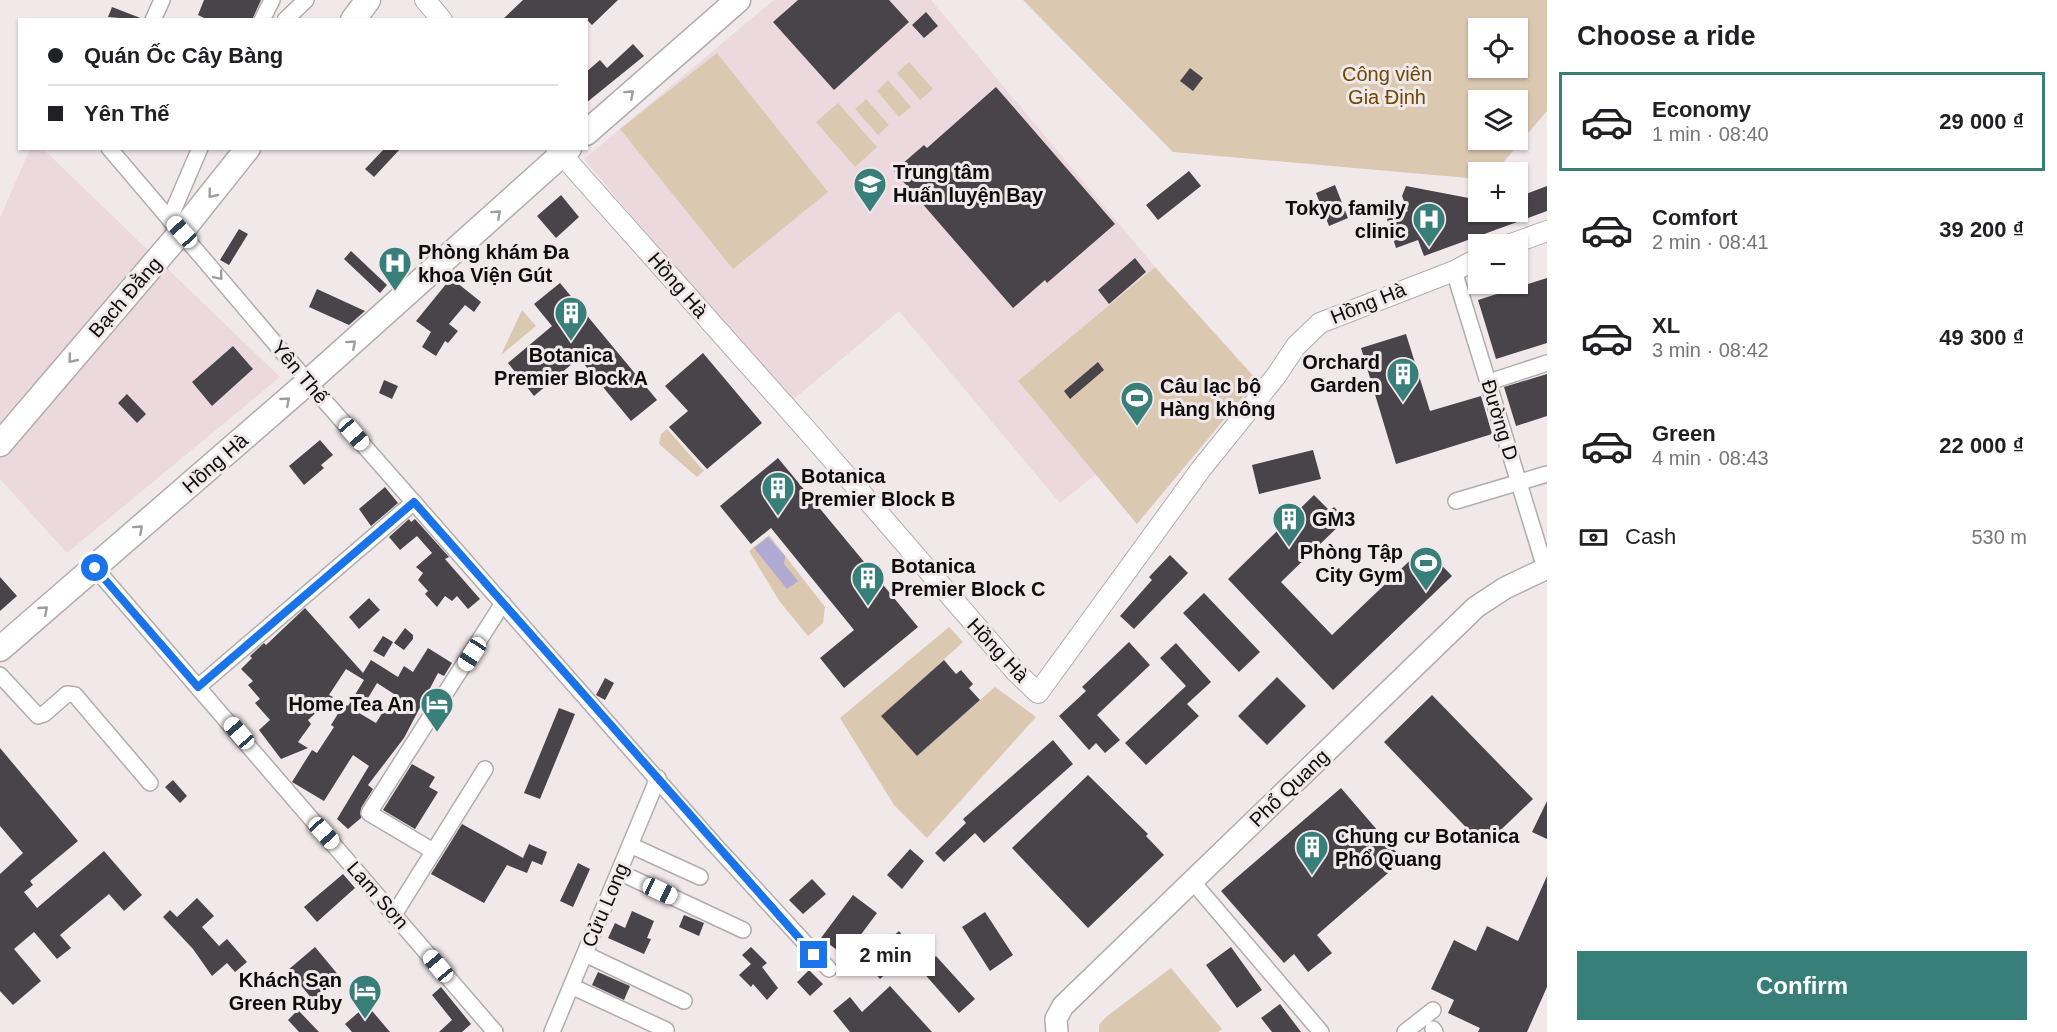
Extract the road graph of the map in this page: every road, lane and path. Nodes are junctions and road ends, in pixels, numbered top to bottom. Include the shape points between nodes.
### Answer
1 (162, 0) edge
2 (272, 0) edge
3 (306, 0) edge
4 (369, 0) edge
5 (425, 0) edge
6 (738, 0) edge
7 (154, 18) edge
8 (263, 18) edge
9 (287, 18) edge
10 (355, 18) edge
11 (440, 18) edge
12 (588, 131) edge
13 (111, 150) edge
14 (199, 150) edge
15 (246, 150) edge
16 (562, 151) edge
17 (176, 225) junction
18 (1547, 231) edge
19 (1528, 238) edge
20 (1468, 264) edge
21 (1454, 271) junction
22 (1547, 363) edge
23 (308, 382) junction
24 (1489, 382) junction
25 (0, 444) edge
26 (1547, 474) edge
27 (1519, 483) junction
28 (1456, 501) dead end
29 (414, 502) junction
30 (95, 568) junction
31 (1546, 568) edge
32 (503, 603) junction
33 (0, 649) edge
34 (0, 675) edge
35 (198, 687) junction
36 (485, 769) dead end
37 (658, 778) junction
38 (150, 783) dead end
39 (630, 845) junction
40 (434, 851) junction
41 (619, 872) junction
42 (699, 877) dead end
43 (1192, 881) junction
44 (395, 913) junction
45 (743, 930) dead end
46 (585, 954) junction
47 (829, 969) dead end
48 (571, 986) junction
49 (684, 1001) dead end
50 (1432, 1010) dead end
51 (666, 1030) dead end
52 (495, 1032) edge
53 (552, 1032) edge
54 (1057, 1032) edge
55 (1321, 1032) edge
56 (1405, 1032) edge

1 - 7 street
2 - 8 street
3 - 9 street
4 - 10 main road
5 - 11 street
12 -> 6 main road
13 - 17 street, Yên Thế
14 - 17 street
15 -> 17 main road, Bạch Đằng
16 - 21 street, Hồng Hà via 1038,693 1296,346 1320,323
23 -> 16 main road, Hồng Hà
17 -> 23 street, Yên Thế
17 -> 25 main road, Bạch Đằng
18 - 19 street
20 - 21 street, Hồng Hà
21 - 24 street, Đường D
22 - 24 street
23 - 29 street, Yên Thế
30 -> 23 main road, Hồng Hà
24 - 27 street, Đường D
26 - 27 street
27 - 28 street
27 - 31 street, Đường D
29 - 32 street, Yên Thế
29 - 35 street
33 -> 30 main road, Hồng Hà
30 - 35 street, Lam Sơn
31 - 43 main road, Phổ Quang via 1504,588 1476,608
32 - 37 street, Yên Thế
32 - 40 street via 369,813
34 - 38 street via 38,716 67,694 75,695
35 - 44 street, Lam Sơn
36 - 40 street
37 - 39 street, Cửu Long
37 - 47 street, Yên Thế
39 - 41 street, Cửu Long
39 - 42 street
40 - 44 street
41 - 45 street
41 - 46 street, Cửu Long
43 - 54 main road, Phổ Quang via 1063,1006 1056,1019
43 - 55 street
44 - 52 street, Lam Sơn
46 - 48 street, Cửu Long
46 - 49 street
48 - 51 street
48 - 53 street, Cửu Long
50 - 56 street

